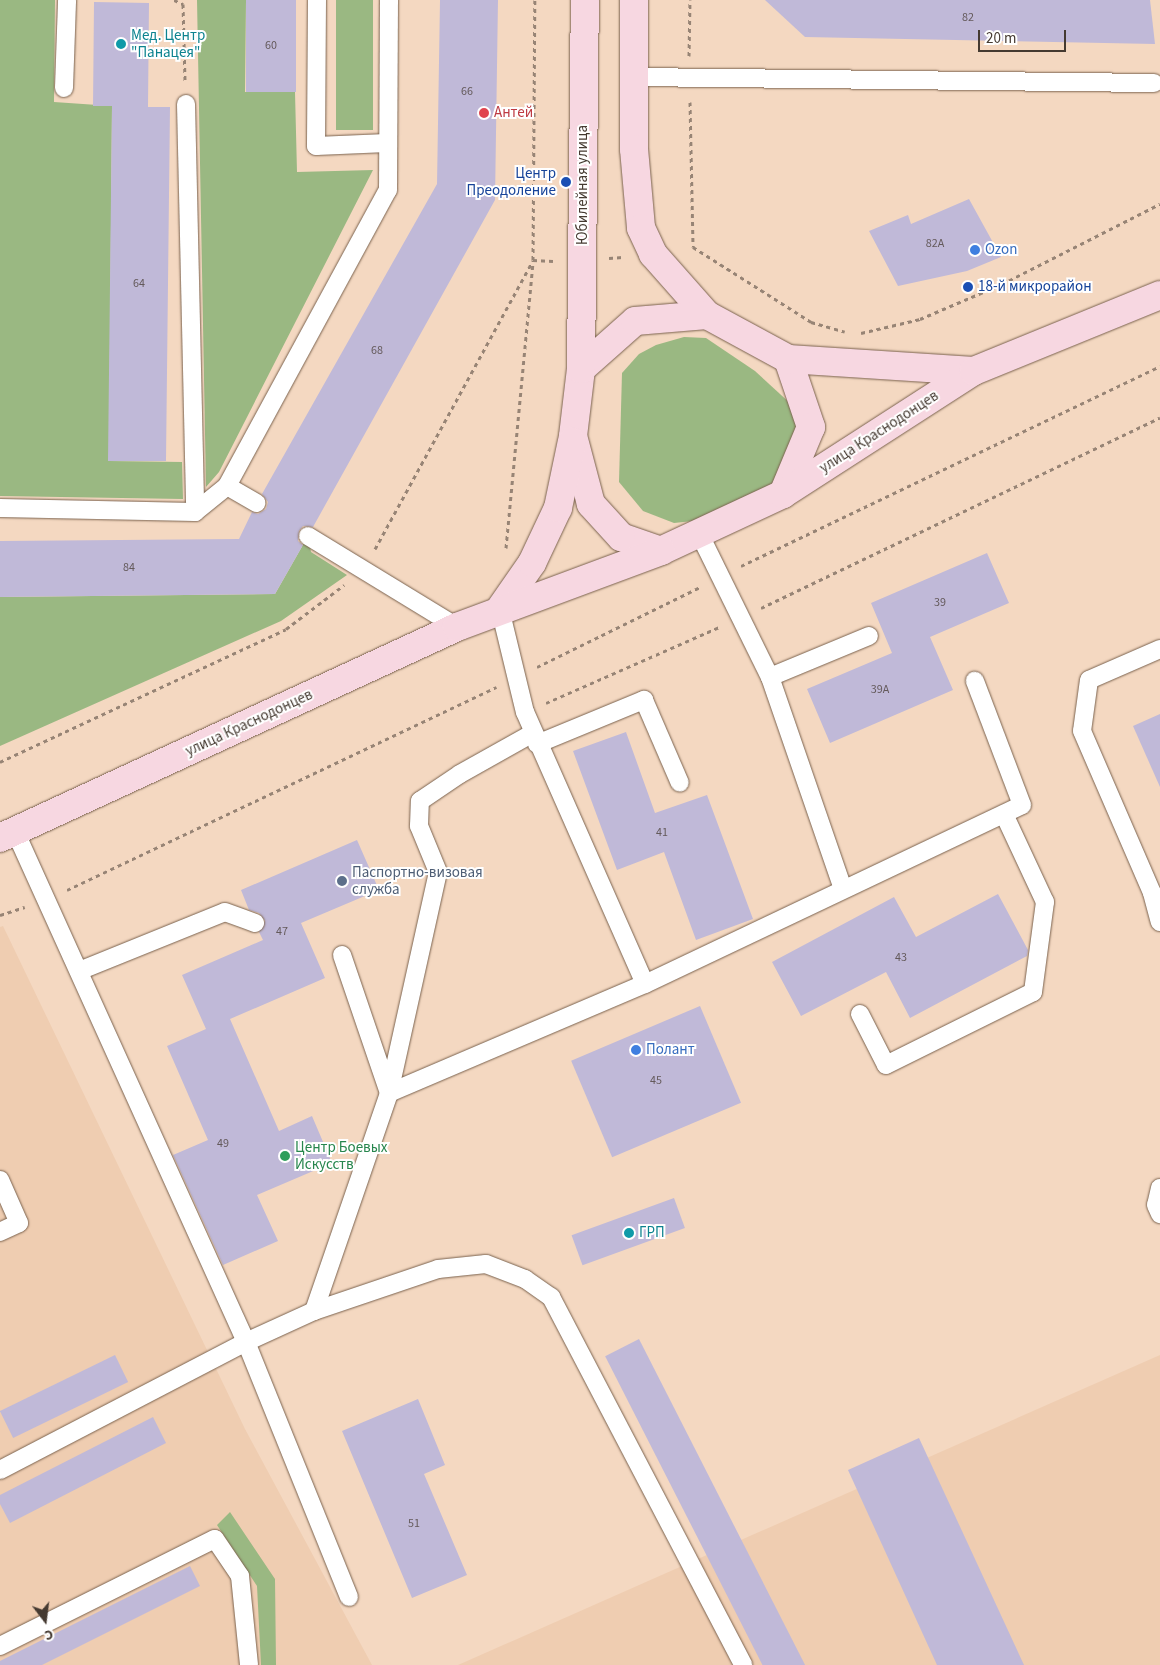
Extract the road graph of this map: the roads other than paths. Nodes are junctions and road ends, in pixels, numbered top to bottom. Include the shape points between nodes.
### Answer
1 (67, 0) edge
2 (317, 0) edge
3 (389, 0) edge
4 (584, 0) edge
5 (634, 0) edge
6 (634, 77) junction
7 (1154, 83) dead end
8 (64, 88) dead end
9 (186, 104) road end
10 (387, 143) junction
11 (1160, 295) edge
12 (707, 315) junction
13 (788, 359) junction
14 (581, 369) junction
15 (974, 371) junction
16 (572, 436) junction
17 (227, 486) junction
18 (783, 494) junction
19 (257, 502) dead end
20 (0, 508) edge
21 (195, 512) junction
22 (699, 534) junction
23 (308, 536) dead end
24 (661, 551) junction
25 (500, 609) junction
26 (457, 627) junction
27 (869, 636) dead end
28 (1160, 649) edge
29 (770, 677) junction
30 (975, 682) dead end
31 (535, 739) junction
32 (680, 783) dead end
33 (1004, 814) junction
34 (8, 835) edge
35 (1155, 884) edge
36 (843, 890) junction
37 (1160, 922) edge
38 (255, 923) dead end
39 (342, 955) dead end
40 (79, 971) junction
41 (645, 984) junction
42 (860, 1014) dead end
43 (389, 1093) junction
44 (0, 1180) edge
45 (1160, 1188) edge
46 (1160, 1214) edge
47 (0, 1232) edge
48 (314, 1311) junction
49 (246, 1342) junction
50 (0, 1470) edge
51 (349, 1596) dead end
52 (0, 1646) edge
53 (248, 1665) edge
54 (743, 1665) edge

1 - 8 lane
2 - 10 lane via 316,146
3 - 10 lane
4 - 14 main road, Юбилейная улица
5 - 6 main road
6 - 7 lane
6 - 12 main road via 634,149 641,228 653,254
9 - 21 lane
10 - 17 lane via 388,190
11 - 15 main road, улица Краснодонцев
12 - 13 main road
12 - 14 main road via 635,321
13 - 15 main road, улица Краснодонцев
13 - 18 main road via 811,427
14 - 16 main road, Юбилейная улица
15 - 18 main road, улица Краснодонцев
16 - 24 main road via 591,504 621,537
16 - 25 main road via 558,508 532,563
17 - 19 lane
17 - 21 lane
18 - 22 main road, улица Краснодонцев
20 - 21 lane
22 - 24 main road, улица Краснодонцев
22 - 29 lane
23 - 26 lane
24 - 25 main road, улица Краснодонцев
25 - 26 main road, улица Краснодонцев
25 - 31 lane via 525,712
26 - 34 main road, улица Краснодонцев
27 - 29 lane
28 - 35 lane via 1090,680 1082,731
29 - 36 lane
30 - 33 lane via 1022,805
31 - 32 lane via 644,700
31 - 41 lane
31 - 43 lane via 460,774 420,801 419,826 438,872
33 - 36 lane
33 - 42 lane via 1045,902 1033,992 886,1064
34 - 40 lane via 47,900
35 - 37 lane
36 - 41 lane
38 - 40 lane via 224,912
39 - 43 lane
40 - 49 lane
41 - 43 lane
43 - 48 lane
44 - 47 lane via 19,1223
45 - 46 lane via 1156,1204
48 - 49 lane
48 - 54 lane via 438,1269 486,1264 525,1279 551,1297
49 - 50 lane
49 - 51 lane
52 - 53 lane via 216,1539 240,1576

